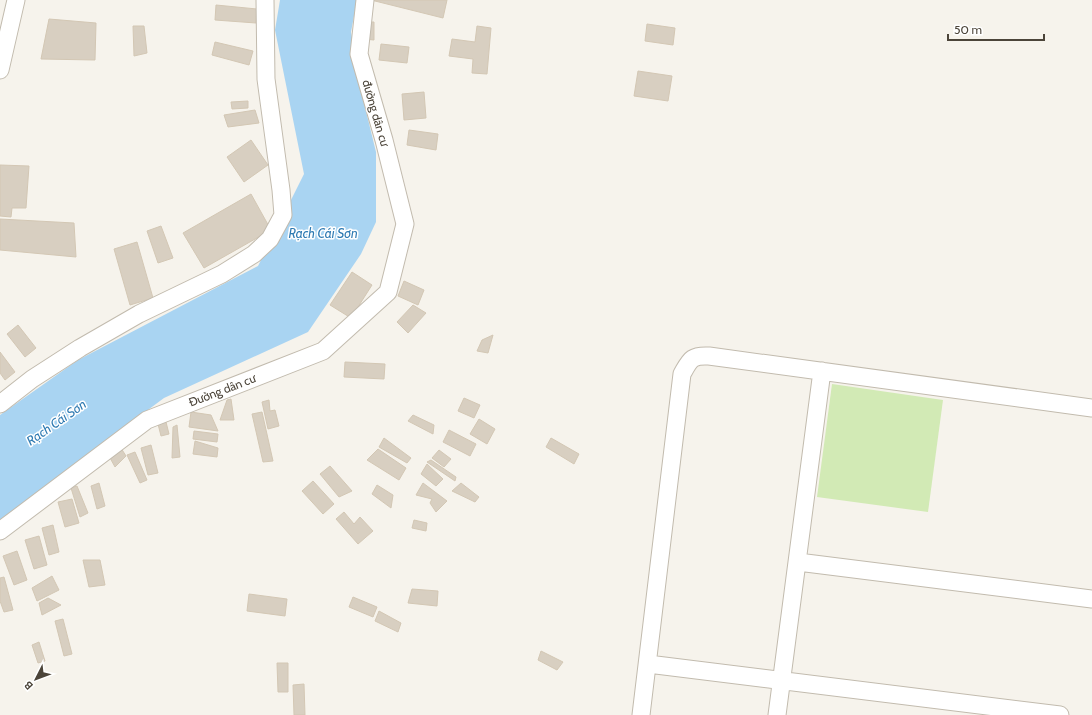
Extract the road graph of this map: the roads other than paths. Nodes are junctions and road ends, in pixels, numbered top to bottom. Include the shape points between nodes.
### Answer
1 (265, 0) edge
2 (365, 0) edge
3 (10, 9) edge
4 (0, 70) edge
5 (405, 224) joint
6 (822, 371) junction
7 (0, 404) edge
8 (1092, 408) edge
9 (0, 531) edge
10 (798, 562) junction
11 (1092, 599) edge
12 (648, 664) junction
13 (782, 681) junction
14 (641, 715) edge
15 (778, 715) edge
16 (1060, 715) edge

1 - 7 street via 266,79 283,215 270,238 254,254 222,274 139,314 87,344 32,379
2 - 5 street, đường dân cư via 359,54
3 - 4 street
5 - 9 street, Đường dân cư via 388,292 323,351 147,420
6 - 8 street
6 - 10 street
6 - 12 street via 699,355 691,359 682,374
10 - 11 street
10 - 13 street
12 - 13 street
12 - 14 street
13 - 15 street
13 - 16 street

